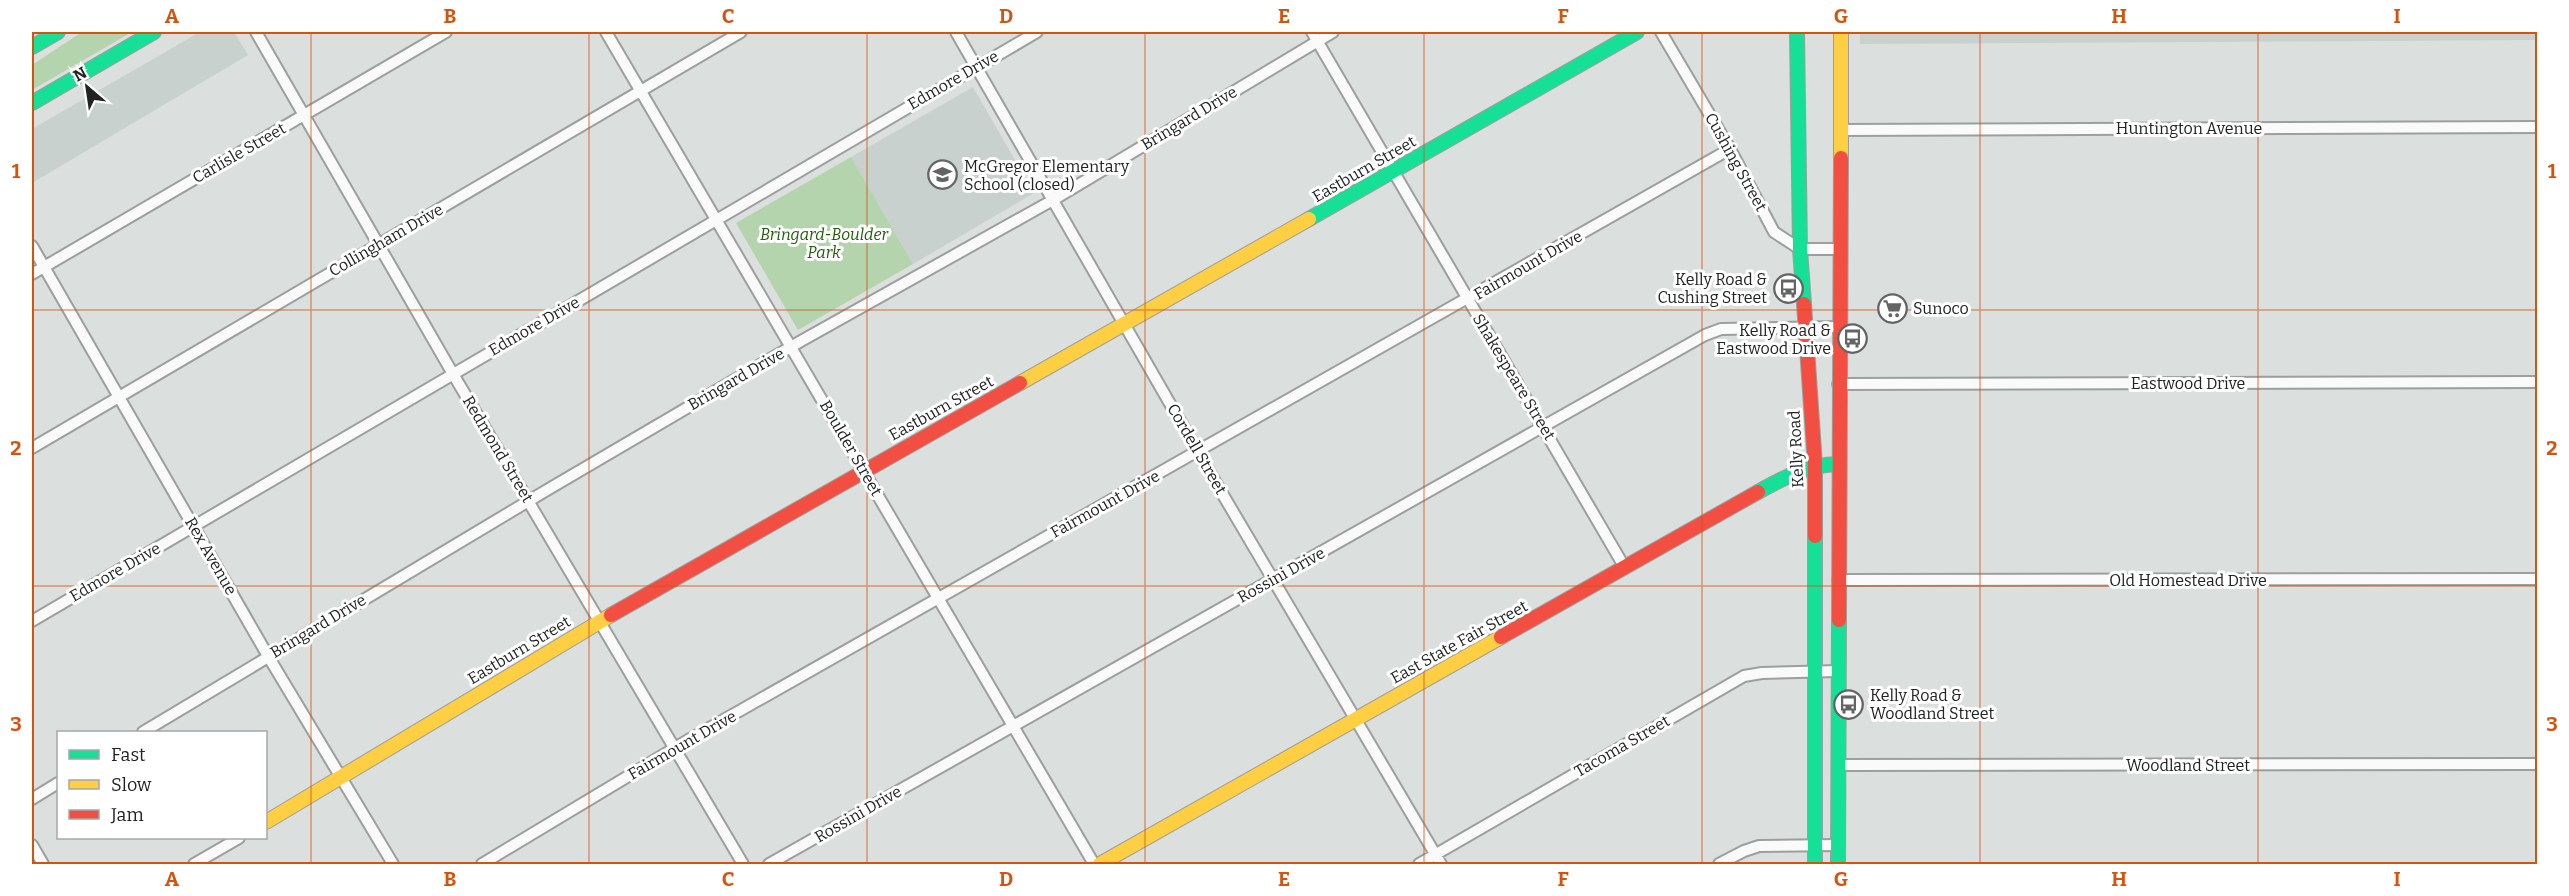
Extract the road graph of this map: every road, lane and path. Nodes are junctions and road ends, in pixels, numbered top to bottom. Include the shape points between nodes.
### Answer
1 (154, 32) edge
2 (256, 32) edge
3 (446, 32) edge
4 (606, 32) edge
5 (741, 32) edge
6 (956, 32) edge
7 (1037, 32) edge
8 (1333, 32) edge
9 (1637, 32) edge
10 (1661, 32) edge
11 (1797, 32) edge
12 (1840, 32) edge
13 (50, 34) edge
14 (1314, 36) edge
15 (32, 47) edge
16 (977, 66) junction
17 (640, 91) junction
18 (32, 103) edge
19 (303, 115) junction
20 (2538, 127) edge
21 (1840, 130) junction
22 (1730, 149) junction
23 (1393, 170) junction
24 (1053, 200) junction
25 (714, 220) junction
26 (379, 244) junction
27 (32, 246) edge
28 (1800, 249) junction
29 (1838, 249) junction
30 (44, 267) junction
31 (32, 274) edge
32 (1468, 299) junction
33 (1125, 324) junction
34 (1805, 326) junction
35 (1839, 327) junction
36 (791, 347) junction
37 (453, 374) junction
38 (2538, 381) edge
39 (1839, 384) junction
40 (119, 397) junction
41 (1544, 426) junction
42 (32, 448) edge
43 (1198, 452) junction
44 (1838, 464) junction
45 (1815, 465) junction
46 (864, 470) junction
47 (528, 501) junction
48 (194, 526) junction
49 (1625, 568) junction
50 (1272, 579) junction
51 (2538, 579) edge
52 (1838, 580) junction
53 (938, 598) junction
54 (32, 621) edge
55 (599, 622) junction
56 (268, 656) junction
57 (1815, 671) junction
58 (1838, 671) junction
59 (1356, 719) junction
60 (1013, 725) junction
61 (145, 731) edge
62 (674, 749) junction
63 (2538, 764) edge
64 (1838, 765) junction
65 (340, 777) junction
66 (57, 784) edge
67 (32, 799) edge
68 (267, 821) edge
69 (236, 839) edge
70 (32, 845) edge
71 (1815, 845) junction
72 (1838, 845) junction
73 (1438, 860) edge
74 (43, 864) edge
75 (194, 864) edge
76 (393, 864) edge
77 (482, 864) edge
78 (743, 864) edge
79 (769, 864) edge
80 (1094, 864) edge
81 (1100, 864) edge
82 (1419, 864) edge
83 (1719, 864) edge
84 (1815, 864) edge
85 (1838, 864) edge

1 - 18 main road
2 - 19 street, Redmond Street
3 - 19 street, Carlisle Street
4 - 17 street, Boulder Street
5 - 17 street, Collingham Drive
6 - 16 street, Cordell Street
7 - 16 street, Edmore Drive
8 - 14 street, Bringard Drive
9 - 23 main road, Eastburn Street
10 - 22 street, Cushing Street
11 - 28 main road, Kelly Road
12 - 21 main road
13 - 15 main road
14 - 23 street, Shakespeare Street
14 - 24 street, Bringard Drive
16 - 24 street, Cordell Street
16 - 25 street, Edmore Drive
17 - 25 street, Boulder Street
17 - 26 street, Collingham Drive
19 - 26 street, Redmond Street
19 - 30 street, Carlisle Street
20 - 21 street, Huntington Avenue
21 - 29 main road
22 - 28 street, Cushing Street via 1774,232
22 - 32 street, Fairmount Drive
23 - 32 street, Shakespeare Street
23 - 33 main road, Eastburn Street
24 - 33 street, Cordell Street
24 - 36 street, Bringard Drive
25 - 36 street, Boulder Street
25 - 37 street, Edmore Drive
26 - 37 street, Redmond Street
26 - 40 street, Collingham Drive
27 - 30 street, Rex Avenue
28 - 29 street
28 - 34 main road, Kelly Road
29 - 35 main road
30 - 31 street, Carlisle Street
30 - 40 street, Rex Avenue
32 - 41 street, Shakespeare Street
32 - 43 street, Fairmount Drive
33 - 43 street, Cordell Street
33 - 46 main road, Eastburn Street
34 - 35 street, Rossini Drive
34 - 41 street, Rossini Drive via 1711,332
34 - 45 main road, Kelly Road
35 - 39 main road
36 - 46 street, Boulder Street
36 - 47 street, Bringard Drive
37 - 47 street, Redmond Street
37 - 48 street, Edmore Drive
38 - 39 street, Eastwood Drive
39 - 44 main road
40 - 42 street, Collingham Drive
40 - 48 street, Rex Avenue
41 - 49 street, Shakespeare Street
41 - 50 street, Rossini Drive
43 - 50 street, Cordell Street
43 - 53 street, Fairmount Drive
44 - 45 main road, East State Fair Street
44 - 52 main road
45 - 49 main road, East State Fair Street via 1791,473
45 - 57 main road, Kelly Road
46 - 53 street, Boulder Street
46 - 55 main road, Eastburn Street
47 - 55 street, Redmond Street
47 - 56 street, Bringard Drive
48 - 54 street, Edmore Drive
48 - 56 street, Rex Avenue
49 - 59 main road, East State Fair Street
50 - 59 street, Cordell Street
50 - 60 street, Rossini Drive
51 - 52 street, Old Homestead Drive
52 - 58 main road
53 - 60 street, Boulder Street
53 - 62 street, Fairmount Drive
55 - 62 street, Redmond Street
55 - 65 main road, Eastburn Street
56 - 61 street, Bringard Drive
56 - 65 street, Rex Avenue
57 - 58 street, Tacoma Street
57 - 71 main road, Kelly Road
57 - 73 street, Tacoma Street via 1744,676
58 - 64 main road
59 - 73 street, Cordell Street
59 - 81 main road, East State Fair Street
60 - 79 street, Rossini Drive
60 - 80 street, Boulder Street
62 - 77 street, Fairmount Drive
62 - 78 street, Redmond Street
63 - 64 street, Woodland Street
64 - 72 main road
65 - 68 main road, Eastburn Street
65 - 76 street, Rex Avenue
66 - 67 street
69 - 75 street
70 - 74 street
71 - 72 street
71 - 83 street via 1750,848
71 - 84 main road, Kelly Road
72 - 85 main road
73 - 82 street, Tacoma Street

